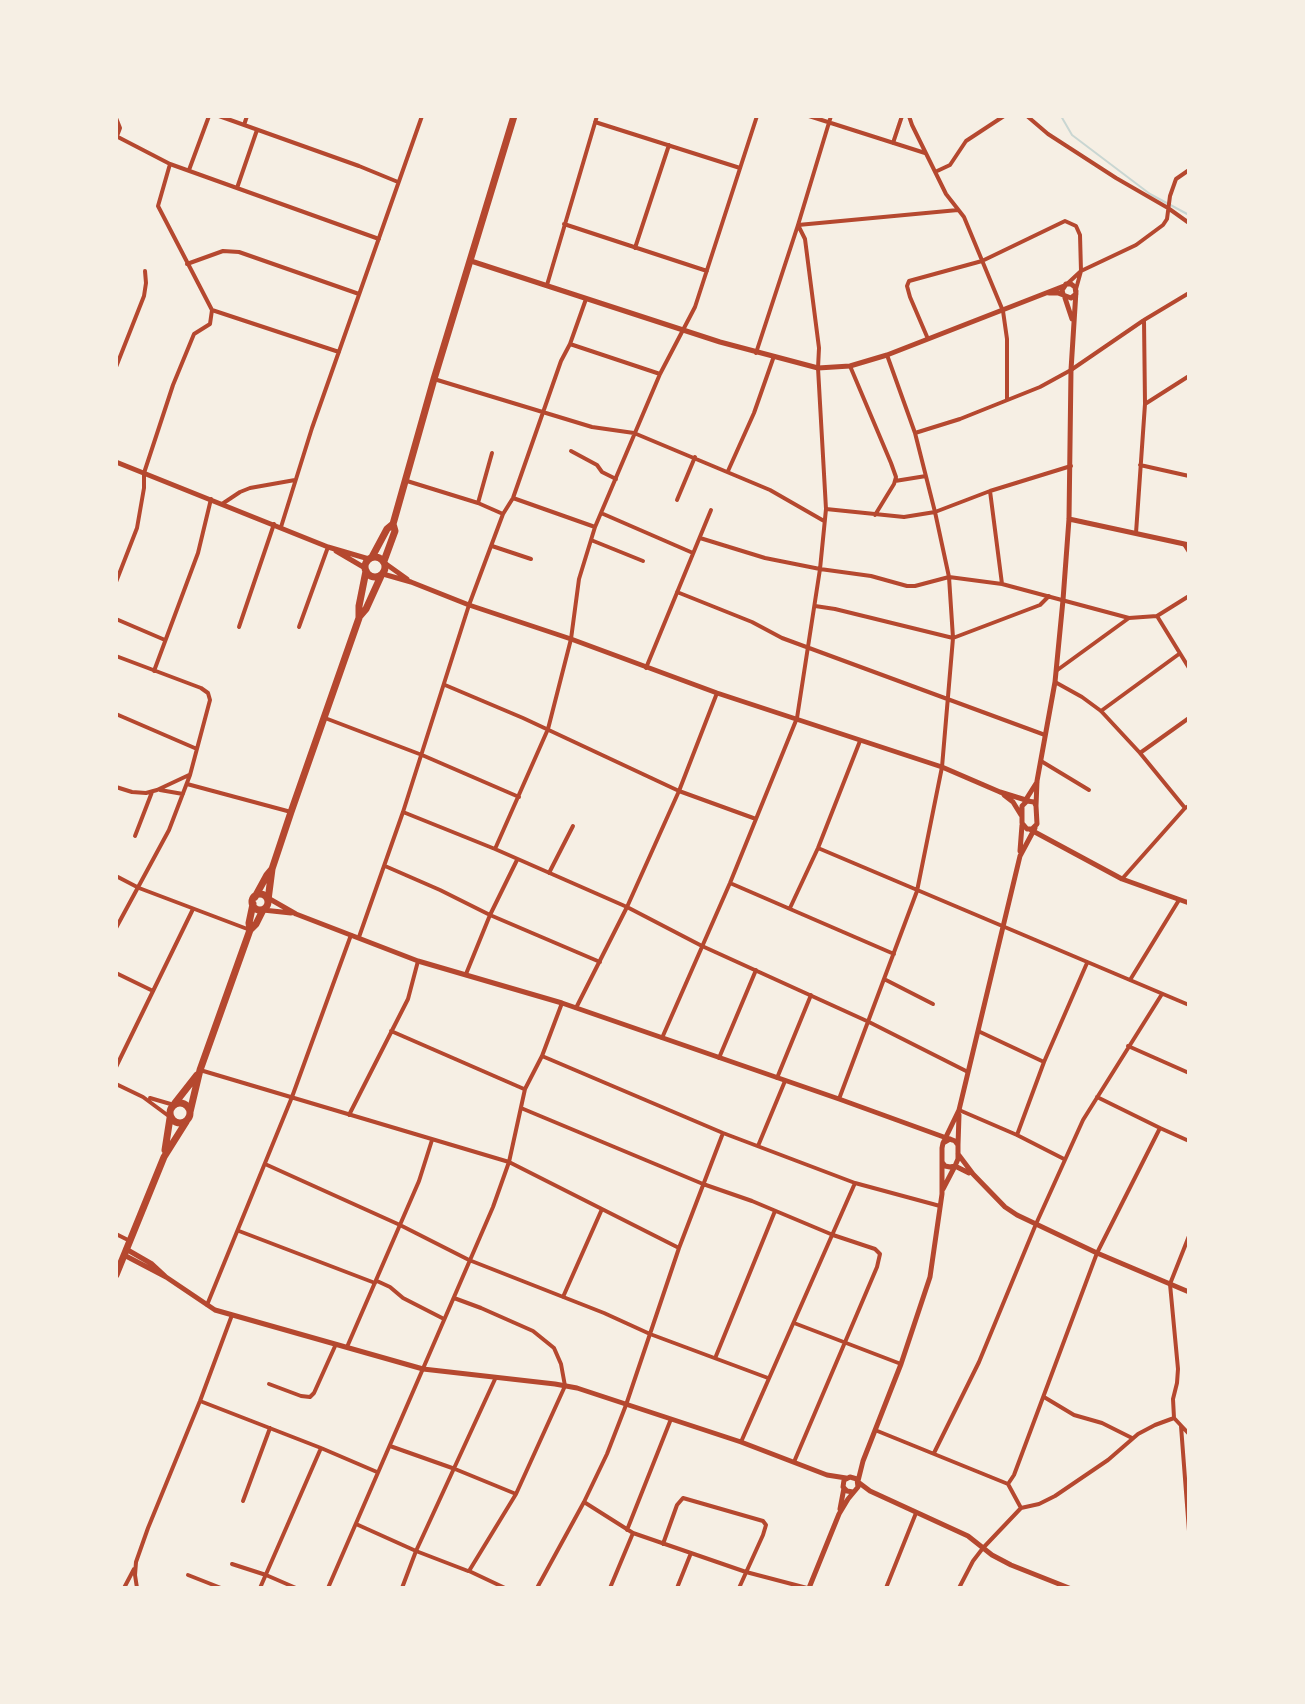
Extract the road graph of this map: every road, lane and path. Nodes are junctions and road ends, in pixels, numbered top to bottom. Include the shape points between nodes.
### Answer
1 (209, 116) edge
2 (219, 116) edge
3 (247, 116) edge
4 (422, 116) edge
5 (514, 116) edge
6 (597, 116) edge
7 (757, 116) edge
8 (809, 116) edge
9 (831, 116) edge
10 (902, 116) edge
11 (909, 116) edge
12 (1004, 116) edge
13 (1027, 116) edge
14 (116, 118) edge
15 (595, 122) junction
16 (829, 122) junction
17 (244, 125) junction
18 (257, 130) junction
19 (117, 136) edge
20 (893, 143) junction
21 (669, 145) junction
22 (925, 154) junction
23 (170, 164) junction
24 (740, 168) junction
25 (1189, 170) edge
26 (189, 171) junction
27 (935, 172) junction
28 (398, 182) junction
29 (237, 188) junction
30 (1168, 208) junction
31 (958, 210) junction
32 (1189, 223) edge
33 (564, 224) junction
34 (798, 225) junction
35 (379, 239) junction
36 (635, 248) junction
37 (471, 261) junction
38 (982, 261) junction
39 (187, 264) junction
40 (145, 271) dead end
41 (1081, 271) junction
42 (707, 272) junction
43 (547, 285) junction
44 (1065, 285) junction
45 (1076, 290) junction
46 (1048, 293) junction
47 (1189, 293) edge
48 (359, 294) junction
49 (1064, 295) junction
50 (586, 299) junction
51 (212, 310) junction
52 (1003, 311) junction
53 (1144, 320) junction
54 (1073, 324) junction
55 (685, 330) junction
56 (928, 339) junction
57 (570, 344) junction
58 (339, 352) junction
59 (756, 353) junction
60 (887, 355) junction
61 (774, 356) junction
62 (850, 366) junction
63 (116, 367) edge
64 (818, 368) junction
65 (1071, 370) junction
66 (660, 374) junction
67 (1189, 376) edge
68 (434, 379) junction
69 (1007, 400) junction
70 (1145, 404) junction
71 (543, 411) junction
72 (634, 433) junction
73 (915, 433) junction
74 (571, 451) dead end
75 (492, 453) dead end
76 (695, 457) junction
77 (116, 462) edge
78 (1140, 465) junction
79 (1071, 466) junction
80 (728, 471) junction
81 (144, 473) junction
82 (926, 476) junction
83 (1189, 476) edge
84 (616, 479) junction
85 (295, 480) junction
86 (405, 480) junction
87 (895, 481) junction
88 (990, 491) junction
89 (513, 498) junction
90 (211, 499) junction
91 (677, 500) dead end
92 (478, 503) junction
93 (222, 504) junction
94 (826, 509) junction
95 (711, 510) dead end
96 (935, 512) junction
97 (601, 513) junction
98 (503, 514) junction
99 (875, 515) junction
100 (1069, 519) junction
101 (825, 521) junction
102 (393, 524) junction
103 (277, 526) junction
104 (595, 527) junction
105 (1136, 534) junction
106 (700, 538) junction
107 (591, 540) junction
108 (491, 545) junction
109 (1186, 545) edge
110 (328, 547) junction
111 (1189, 552) edge
112 (693, 553) junction
113 (370, 558) junction
114 (531, 559) dead end
115 (643, 561) dead end
116 (385, 563) junction
117 (820, 569) junction
118 (365, 570) junction
119 (382, 575) junction
120 (949, 577) junction
121 (116, 582) edge
122 (411, 582) junction
123 (1002, 584) junction
124 (677, 592) junction
125 (1049, 596) junction
126 (1189, 596) edge
127 (1063, 600) junction
128 (469, 605) junction
129 (815, 606) junction
130 (1157, 616) junction
131 (359, 618) junction
132 (1129, 618) junction
133 (116, 619) edge
134 (239, 627) dead end
135 (299, 627) dead end
136 (953, 638) junction
137 (571, 639) junction
138 (165, 640) junction
139 (809, 648) junction
140 (1179, 654) junction
141 (116, 656) edge
142 (646, 668) junction
143 (1189, 668) edge
144 (154, 671) junction
145 (1056, 671) junction
146 (1055, 682) junction
147 (445, 685) junction
148 (717, 693) junction
149 (948, 700) junction
150 (1101, 711) junction
151 (116, 714) edge
152 (325, 718) junction
153 (797, 718) junction
154 (1189, 718) edge
155 (548, 729) junction
156 (1045, 735) junction
157 (860, 741) junction
158 (197, 749) junction
159 (1140, 753) junction
160 (422, 755) junction
161 (1041, 761) junction
162 (942, 767) junction
163 (190, 775) junction
164 (1037, 781) junction
165 (187, 784) junction
166 (116, 787) edge
167 (1089, 790) dead end
168 (155, 791) junction
169 (679, 791) junction
170 (1000, 792) junction
171 (183, 794) junction
172 (519, 797) junction
173 (1026, 801) junction
174 (1036, 806) junction
175 (1187, 807) edge
176 (291, 812) junction
177 (403, 812) junction
178 (1022, 815) junction
179 (756, 819) junction
180 (1022, 823) junction
181 (573, 826) dead end
182 (1034, 828) junction
183 (135, 836) dead end
184 (818, 848) junction
185 (495, 849) junction
186 (1020, 856) junction
187 (517, 860) junction
188 (385, 866) junction
189 (272, 869) junction
190 (549, 873) junction
191 (116, 876) edge
192 (1122, 879) junction
193 (730, 883) junction
194 (139, 888) junction
195 (917, 891) junction
196 (267, 899) junction
197 (254, 900) junction
198 (1179, 900) junction
199 (1189, 903) edge
200 (627, 907) junction
201 (790, 908) junction
202 (193, 909) junction
203 (263, 910) junction
204 (296, 914) junction
205 (490, 915) junction
206 (116, 928) edge
207 (1004, 928) junction
208 (250, 930) junction
209 (351, 935) junction
210 (359, 937) junction
211 (702, 946) junction
212 (894, 954) junction
213 (418, 961) junction
214 (600, 962) junction
215 (1087, 963) junction
216 (756, 970) junction
217 (116, 973) edge
218 (466, 975) junction
219 (885, 979) junction
220 (1130, 980) junction
221 (153, 991) junction
222 (1162, 994) junction
223 (811, 995) junction
224 (562, 1003) junction
225 (933, 1004) dead end
226 (1189, 1005) edge
227 (575, 1008) junction
228 (869, 1022) junction
229 (391, 1031) junction
230 (977, 1031) junction
231 (662, 1038) junction
232 (1128, 1046) junction
233 (542, 1056) junction
234 (719, 1058) junction
235 (1044, 1062) junction
236 (116, 1067) edge
237 (200, 1070) junction
238 (968, 1072) junction
239 (1189, 1073) edge
240 (777, 1078) junction
241 (785, 1081) junction
242 (116, 1084) edge
243 (525, 1089) junction
244 (143, 1097) junction
245 (292, 1097) junction
246 (1097, 1097) junction
247 (839, 1099) junction
248 (174, 1104) junction
249 (521, 1108) junction
250 (959, 1110) junction
251 (190, 1112) junction
252 (349, 1115) junction
253 (170, 1117) junction
254 (186, 1122) junction
255 (1160, 1128) junction
256 (928, 1130) junction
257 (723, 1133) junction
258 (1017, 1135) junction
259 (432, 1140) junction
260 (1189, 1141) edge
261 (946, 1142) junction
262 (758, 1146) junction
263 (958, 1150) junction
264 (164, 1157) junction
265 (942, 1159) junction
266 (1064, 1159) junction
267 (509, 1162) junction
268 (265, 1164) junction
269 (955, 1166) junction
270 (973, 1174) junction
271 (855, 1183) junction
272 (703, 1184) junction
273 (942, 1194) junction
274 (940, 1206) junction
275 (602, 1209) junction
276 (775, 1211) junction
277 (1036, 1224) junction
278 (400, 1225) junction
279 (238, 1231) junction
280 (116, 1234) edge
281 (833, 1235) junction
282 (1189, 1236) edge
283 (127, 1248) junction
284 (679, 1248) junction
285 (1097, 1253) junction
286 (469, 1260) junction
287 (116, 1275) edge
288 (376, 1282) junction
289 (1170, 1284) junction
290 (1189, 1292) edge
291 (563, 1297) junction
292 (454, 1298) junction
293 (207, 1306) junction
294 (232, 1315) junction
295 (444, 1319) junction
296 (794, 1323) junction
297 (650, 1334) junction
298 (844, 1342) junction
299 (336, 1344) junction
300 (347, 1347) junction
301 (715, 1357) junction
302 (901, 1364) junction
303 (423, 1369) junction
304 (496, 1377) junction
305 (768, 1378) junction
306 (269, 1384) dead end
307 (565, 1386) junction
308 (1044, 1397) junction
309 (200, 1401) junction
310 (626, 1405) junction
311 (1174, 1418) junction
312 (671, 1419) junction
313 (1181, 1426) junction
314 (270, 1428) junction
315 (875, 1430) junction
316 (1189, 1434) edge
317 (1133, 1438) junction
318 (741, 1442) junction
319 (390, 1446) junction
320 (321, 1448) junction
321 (934, 1453) junction
322 (863, 1461) junction
323 (794, 1462) junction
324 (455, 1469) junction
325 (377, 1472) junction
326 (827, 1475) junction
327 (847, 1478) junction
328 (858, 1481) junction
329 (1008, 1484) junction
330 (844, 1487) junction
331 (855, 1491) junction
332 (870, 1491) junction
333 (516, 1494) junction
334 (243, 1501) dead end
335 (584, 1502) junction
336 (1021, 1508) junction
337 (916, 1513) junction
338 (839, 1514) junction
339 (356, 1524) junction
340 (1189, 1531) edge
341 (630, 1532) junction
342 (663, 1544) junction
343 (983, 1548) junction
344 (416, 1551) junction
345 (691, 1553) junction
346 (232, 1564) dead end
347 (136, 1567) junction
348 (469, 1571) junction
349 (746, 1572) junction
350 (188, 1575) dead end
351 (266, 1575) junction
352 (124, 1588) edge
353 (137, 1588) edge
354 (221, 1588) edge
355 (260, 1588) edge
356 (296, 1588) edge
357 (328, 1588) edge
358 (402, 1588) edge
359 (505, 1588) edge
360 (537, 1588) edge
361 (610, 1588) edge
362 (677, 1588) edge
363 (739, 1588) edge
364 (808, 1588) edge
365 (886, 1588) edge
366 (959, 1588) edge
367 (1069, 1588) edge

1 - 26 street
2 - 17 street
3 - 17 street
4 - 28 street
5 - 37 main road
6 - 15 street
7 - 24 street
8 - 16 street
9 - 16 street
10 - 20 street
11 - 22 street
12 - 27 street via 966,141 950,165
13 - 30 street
14 - 19 street
15 - 21 street
15 - 33 street
16 - 20 street
16 - 34 street
17 - 18 street
18 - 28 street
18 - 29 street
19 - 23 street
20 - 22 street
21 - 24 street
21 - 36 street
22 - 27 street
23 - 26 street
23 - 39 street via 158,206
24 - 42 street
25 - 30 street via 1176,179
26 - 29 street
27 - 31 street
28 - 35 street
29 - 35 street
30 - 32 street
30 - 41 street via 1157,231
31 - 34 street
31 - 38 street
33 - 36 street
33 - 43 street
34 - 59 street
34 - 64 street via 805,239
35 - 48 street
36 - 42 street
37 - 43 street
37 - 68 main road
38 - 41 street via 1065,221 1079,231
38 - 52 street
38 - 56 street via 908,282
39 - 48 street via 223,251 239,252
39 - 51 street
40 - 63 street via 144,296
41 - 44 street
41 - 45 street
42 - 55 street
43 - 50 street
44 - 45 street
44 - 46 street
44 - 49 street
45 - 49 street via 1073,297
45 - 54 street
46 - 49 street
46 - 52 street
47 - 53 street
48 - 58 street
49 - 54 street
50 - 55 street
50 - 57 street
51 - 58 street
51 - 81 street via 210,324 197,330 189,343
52 - 56 street
52 - 69 street
53 - 65 street
53 - 70 street
54 - 65 street
55 - 59 street
55 - 66 street
56 - 60 street
57 - 66 street
57 - 71 street
58 - 85 street
59 - 61 street
60 - 62 street
60 - 73 street
61 - 64 street
61 - 80 street
62 - 64 street
62 - 87 street
64 - 94 street
65 - 69 street
65 - 79 street
66 - 72 street
67 - 70 street
68 - 71 street
68 - 86 main road
69 - 73 street
70 - 78 street
71 - 72 street via 592,427
71 - 89 street
72 - 76 street
72 - 84 street
73 - 82 street
74 - 84 street
75 - 92 street
76 - 80 street
76 - 91 street
77 - 81 street
78 - 83 street
78 - 105 street
79 - 88 street
79 - 100 street
80 - 101 street
81 - 90 street
81 - 121 street via 137,528
82 - 87 street
82 - 96 street
84 - 97 street
85 - 93 street via 250,488
85 - 103 street
86 - 92 street
86 - 102 main road
87 - 99 street
88 - 96 street
88 - 123 street
89 - 98 street
89 - 104 street
90 - 93 street
90 - 138 street via 198,553
92 - 98 street
93 - 103 street
94 - 99 street
94 - 101 street
95 - 106 street
96 - 99 street
96 - 120 street
97 - 104 street
97 - 112 street
98 - 108 street
100 - 105 street
100 - 127 street
101 - 117 street
102 - 113 main road
102 - 116 main road
103 - 110 street
103 - 134 street
104 - 107 street
105 - 109 street
106 - 112 street
106 - 117 street
107 - 115 street
107 - 137 street via 579,579
108 - 114 street
108 - 128 street
109 - 111 street
110 - 113 street
110 - 118 street
110 - 135 street
112 - 124 street
113 - 116 main road
113 - 118 main road
116 - 119 main road
116 - 122 street
117 - 120 street via 907,586
117 - 129 street
118 - 119 main road via 374,577
118 - 131 main road
119 - 122 street
119 - 131 main road
120 - 123 street
120 - 136 street
122 - 128 street
123 - 125 street
124 - 139 street
124 - 142 street
125 - 127 street
125 - 136 street via 1040,605
126 - 130 street
127 - 132 street
127 - 145 street
128 - 137 street
128 - 147 street
129 - 136 street
129 - 139 street
130 - 132 street
130 - 140 street
131 - 152 main road
132 - 145 street
133 - 138 street
136 - 149 street
137 - 142 street
137 - 155 street
138 - 144 street
139 - 149 street
139 - 153 street
140 - 143 street
140 - 150 street
141 - 144 street
142 - 148 street
144 - 158 street via 210,697
145 - 146 street
146 - 150 street
146 - 156 street
147 - 155 street
147 - 160 street
148 - 153 street
148 - 169 street
149 - 156 street
149 - 162 street
150 - 159 street
151 - 158 street
152 - 160 street
152 - 176 main road
153 - 157 street
153 - 179 street
154 - 159 street
155 - 169 street
155 - 172 street
156 - 161 street
157 - 162 street
157 - 184 street
158 - 163 street
159 - 175 street
160 - 172 street
160 - 177 street
161 - 164 street
161 - 167 street
162 - 170 street
162 - 195 street
163 - 165 street
163 - 168 street
164 - 173 street
164 - 174 street
165 - 171 street
165 - 176 street
166 - 168 street
168 - 171 street
168 - 183 street
169 - 179 street
169 - 200 street
170 - 173 street
170 - 178 street
171 - 194 street
172 - 185 street
173 - 174 street
173 - 178 street
174 - 182 street
175 - 192 street
176 - 189 main road
177 - 185 street
177 - 188 street
178 - 180 street
179 - 193 street
180 - 182 street
180 - 186 street
181 - 190 street
182 - 186 street
182 - 192 street
184 - 195 street
184 - 201 street
185 - 187 street
186 - 207 street
187 - 190 street
187 - 205 street
188 - 205 street
188 - 210 street
189 - 196 main road
189 - 197 main road
190 - 200 street
191 - 194 street
192 - 198 street
193 - 201 street
193 - 211 street
194 - 202 street
194 - 206 street
195 - 207 street
195 - 212 street
196 - 197 main road via 260,895
196 - 203 main road
196 - 204 street
197 - 203 main road via 255,908
197 - 208 main road
198 - 199 street
198 - 220 street
200 - 211 street
200 - 214 street
201 - 212 street
202 - 208 street
202 - 221 street
203 - 204 street
203 - 208 main road
204 - 209 street
205 - 214 street
205 - 218 street
207 - 215 street
207 - 230 street
208 - 237 main road
209 - 210 street
209 - 245 street
210 - 213 street
211 - 216 street
211 - 231 street
212 - 219 street
213 - 218 street
213 - 229 street via 408,999
214 - 227 street
215 - 220 street
215 - 235 street
216 - 223 street
216 - 234 street
217 - 221 street
218 - 224 street
219 - 225 street
219 - 228 street
220 - 222 street
221 - 236 street
222 - 226 street
222 - 232 street
223 - 228 street
223 - 240 street
224 - 227 street
224 - 233 street
227 - 231 street
228 - 238 street
228 - 247 street
229 - 243 street
229 - 252 street
230 - 235 street
230 - 238 street
231 - 234 street
232 - 239 street
232 - 246 street
233 - 243 street
233 - 257 street
234 - 240 street
235 - 258 street
237 - 245 street
237 - 248 main road
237 - 251 main road
238 - 250 street
240 - 241 street
241 - 247 street
241 - 262 street
242 - 244 street
243 - 249 street
244 - 248 street
244 - 253 street
245 - 252 street
245 - 268 street
246 - 255 street
246 - 266 street
247 - 256 street
248 - 251 main road via 185,1104
248 - 253 main road
249 - 267 street
249 - 272 street
250 - 258 street
250 - 261 street
250 - 263 street
251 - 254 main road
252 - 259 street
253 - 254 main road
253 - 264 main road
254 - 264 main road
255 - 260 street
255 - 285 street
256 - 261 street
256 - 261 street
257 - 262 street
257 - 272 street
258 - 266 street
259 - 267 street
259 - 278 street
261 - 263 street via 956,1143
261 - 265 street
262 - 271 street
263 - 269 street
263 - 270 street
264 - 283 main road
265 - 269 street via 945,1166
265 - 273 street
266 - 277 street
267 - 275 street
267 - 286 street
268 - 278 street
268 - 279 street
269 - 270 street
269 - 273 street
270 - 277 street via 1005,1207
271 - 274 street
271 - 281 street
272 - 276 street
272 - 284 street
273 - 274 street
274 - 302 street via 930,1277
275 - 284 street
275 - 291 street
276 - 281 street
276 - 301 street
277 - 285 street
277 - 321 street via 979,1362
278 - 286 street
278 - 288 street
279 - 288 street
279 - 293 street
280 - 283 street
281 - 296 street
281 - 298 street via 875,1249 880,1256
282 - 289 street
283 - 287 main road
283 - 293 street
284 - 297 street
285 - 289 street
285 - 308 street
286 - 291 street
286 - 292 street
288 - 295 street
288 - 300 street
289 - 290 street
289 - 311 street via 1178,1369
291 - 297 street
292 - 295 street
292 - 307 street via 547,1341 560,1358
293 - 294 street
294 - 299 street
294 - 309 street
295 - 303 street
296 - 298 street
296 - 305 street
297 - 301 street
297 - 310 street
298 - 302 street
298 - 323 street
299 - 300 street
299 - 306 street via 310,1397
300 - 303 street
301 - 305 street
302 - 315 street
303 - 304 street
303 - 319 street
304 - 307 street
304 - 324 street
305 - 318 street
307 - 310 street
307 - 333 street
308 - 317 street
308 - 329 street
309 - 314 street
309 - 347 street
310 - 312 street
310 - 335 street
311 - 313 street
311 - 317 street
312 - 318 street
312 - 341 street
313 - 316 street
313 - 340 street
314 - 320 street
314 - 334 street
315 - 321 street
315 - 322 street
317 - 336 street via 1055,1496
318 - 323 street
319 - 324 street
319 - 325 street
320 - 325 street
320 - 351 street
321 - 329 street
322 - 327 street
322 - 328 street
323 - 326 street
324 - 333 street
324 - 344 street
325 - 339 street
326 - 327 street
326 - 330 street
327 - 328 street
327 - 330 street
328 - 331 street
328 - 332 street
329 - 336 street
330 - 331 street
330 - 338 street
331 - 332 street
331 - 338 street
332 - 337 street
333 - 348 street
335 - 341 street
335 - 360 street
336 - 343 street
337 - 343 street
337 - 365 street
338 - 364 street
339 - 344 street
339 - 357 street
341 - 342 street
341 - 361 street
342 - 345 street
342 - 349 street via 683,1498 763,1521 763,1535
343 - 366 street
343 - 367 street
344 - 348 street
344 - 358 street
345 - 349 street
345 - 362 street
346 - 351 street
347 - 352 street
347 - 353 street
348 - 359 street
349 - 363 street
349 - 364 street
350 - 354 street
351 - 355 street
351 - 356 street

